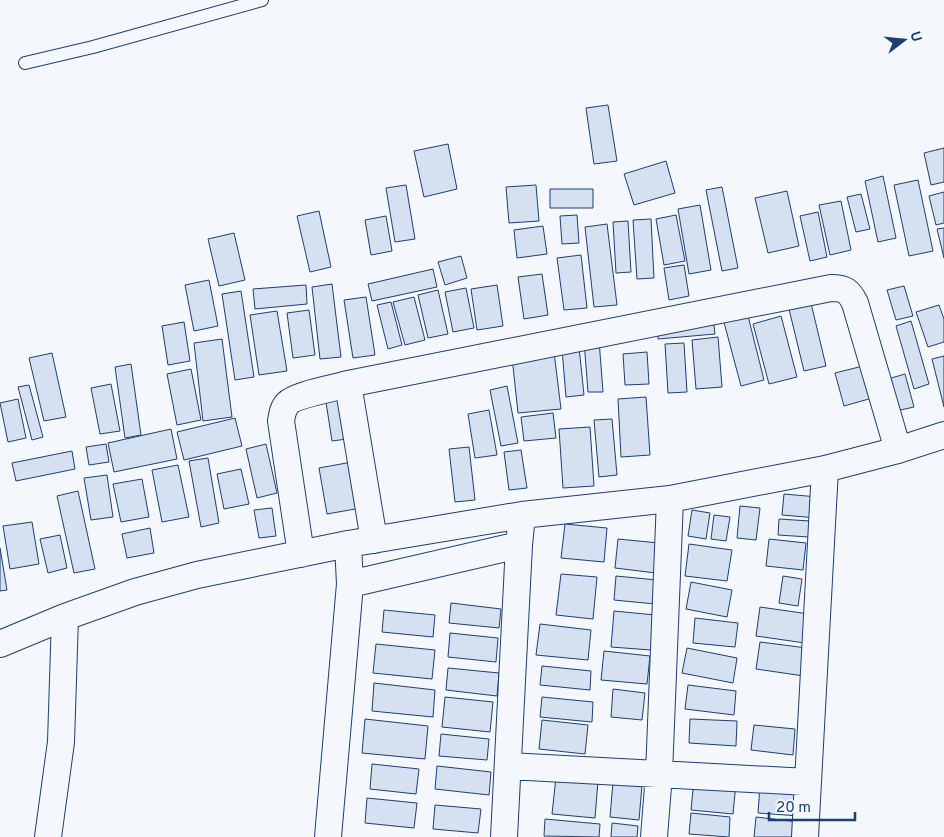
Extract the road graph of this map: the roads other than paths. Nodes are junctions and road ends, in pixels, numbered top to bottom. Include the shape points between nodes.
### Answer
1 (262, 0) edge
2 (25, 62) dead end
3 (348, 384) junction
4 (944, 435) edge
5 (898, 450) junction
6 (825, 469) junction
7 (670, 499) junction
8 (522, 515) junction
9 (374, 540) junction
10 (348, 544) junction
11 (519, 545) junction
12 (301, 554) junction
13 (350, 584) junction
14 (64, 617) junction
15 (0, 644) edge
16 (508, 766) junction
17 (659, 774) junction
18 (808, 782) junction
19 (48, 837) edge
20 (328, 837) edge
21 (504, 837) edge
22 (654, 837) edge
23 (805, 837) edge

1 - 2 lane via 93,47
3 - 5 street via 841,288 855,303
3 - 9 street
3 - 12 street via 297,398 288,402 282,411
4 - 5 street
5 - 6 street
6 - 7 street
6 - 18 street
7 - 8 street
7 - 17 street
8 - 9 street
8 - 11 street
9 - 10 street
10 - 12 street
10 - 13 street
11 - 13 street
11 - 16 street
12 - 14 street via 197,575 134,592
13 - 20 street
14 - 15 street
14 - 19 street via 61,742
16 - 17 street
16 - 21 street
17 - 18 street
17 - 22 street
18 - 23 street

